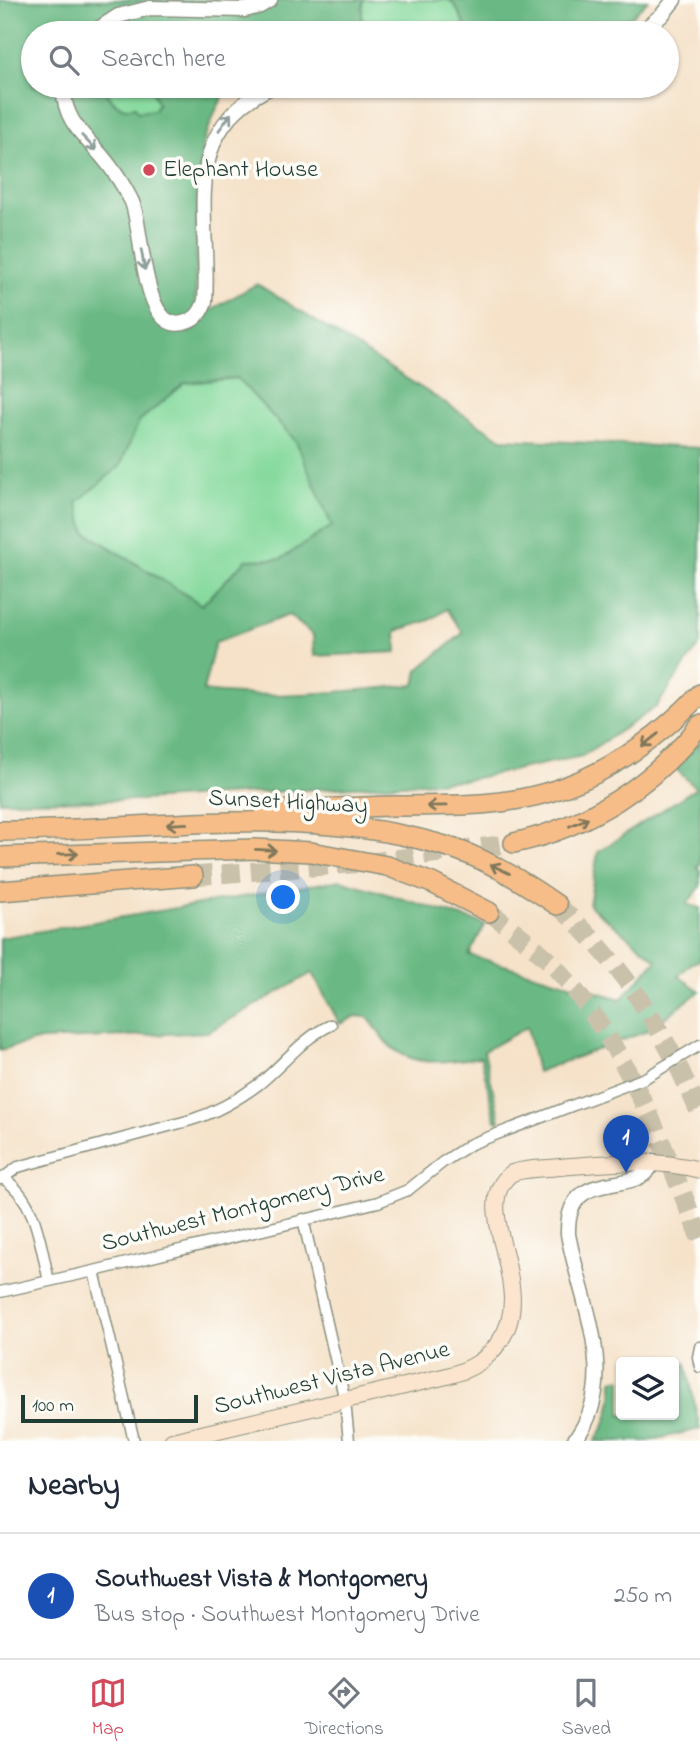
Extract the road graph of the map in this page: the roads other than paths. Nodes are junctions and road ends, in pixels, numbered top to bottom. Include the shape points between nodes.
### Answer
1 (270, 0) edge
2 (674, 0) edge
3 (110, 21) edge
4 (654, 21) edge
5 (65, 98) edge
6 (249, 98) edge
7 (700, 694) edge
8 (700, 725) edge
9 (245, 821) junction
10 (0, 831) edge
11 (514, 843) tunnel mouth
12 (0, 857) edge
13 (193, 876) tunnel mouth
14 (0, 891) edge
15 (557, 905) tunnel mouth
16 (489, 912) tunnel mouth
17 (331, 1025) dead end
18 (700, 1045) edge
19 (653, 1161) junction
20 (700, 1170) edge
21 (1, 1179) edge
22 (303, 1219) junction
23 (94, 1271) junction
24 (49, 1281) junction
25 (0, 1292) edge
26 (700, 1347) edge
27 (700, 1367) edge
28 (345, 1401) junction
29 (134, 1441) edge
30 (172, 1441) edge
31 (349, 1441) edge
32 (574, 1441) edge

1 - 3 street via 245,10 150,8
2 - 4 street
5 -> 6 street via 73,124 110,166 132,202 157,312 169,323 192,320 205,301 205,187 212,143 232,112
7 -> 9 highway via 618,762 553,791 449,806 270,811
11 -> 8 highway via 557,831 619,800 653,774
9 -> 10 highway, Sunset Highway
15 -> 9 highway, Sunset Highway via 504,870 407,836
12 -> 16 highway, Sunset Highway via 244,849 311,852 387,866
13 - 14 highway
17 - 21 street via 257,1085 212,1112 18,1167
18 - 22 street, Southwest Montgomery Drive via 645,1078 471,1144 393,1196
19 - 20 main road, Southwest Vista Avenue
19 - 28 main road, Southwest Vista Avenue via 524,1170 509,1175 498,1188 495,1207 513,1310 497,1345 466,1371
19 - 32 street via 640,1177 587,1191 569,1216 570,1248 594,1346 597,1380 589,1416
21 - 24 street via 28,1204
22 - 23 street, Southwest Montgomery Drive
22 - 28 street
23 - 24 street, Southwest Montgomery Drive
23 - 29 street
24 - 25 street, Southwest Montgomery Drive
26 - 27 street
28 - 30 main road, Southwest Vista Avenue
28 - 31 street

